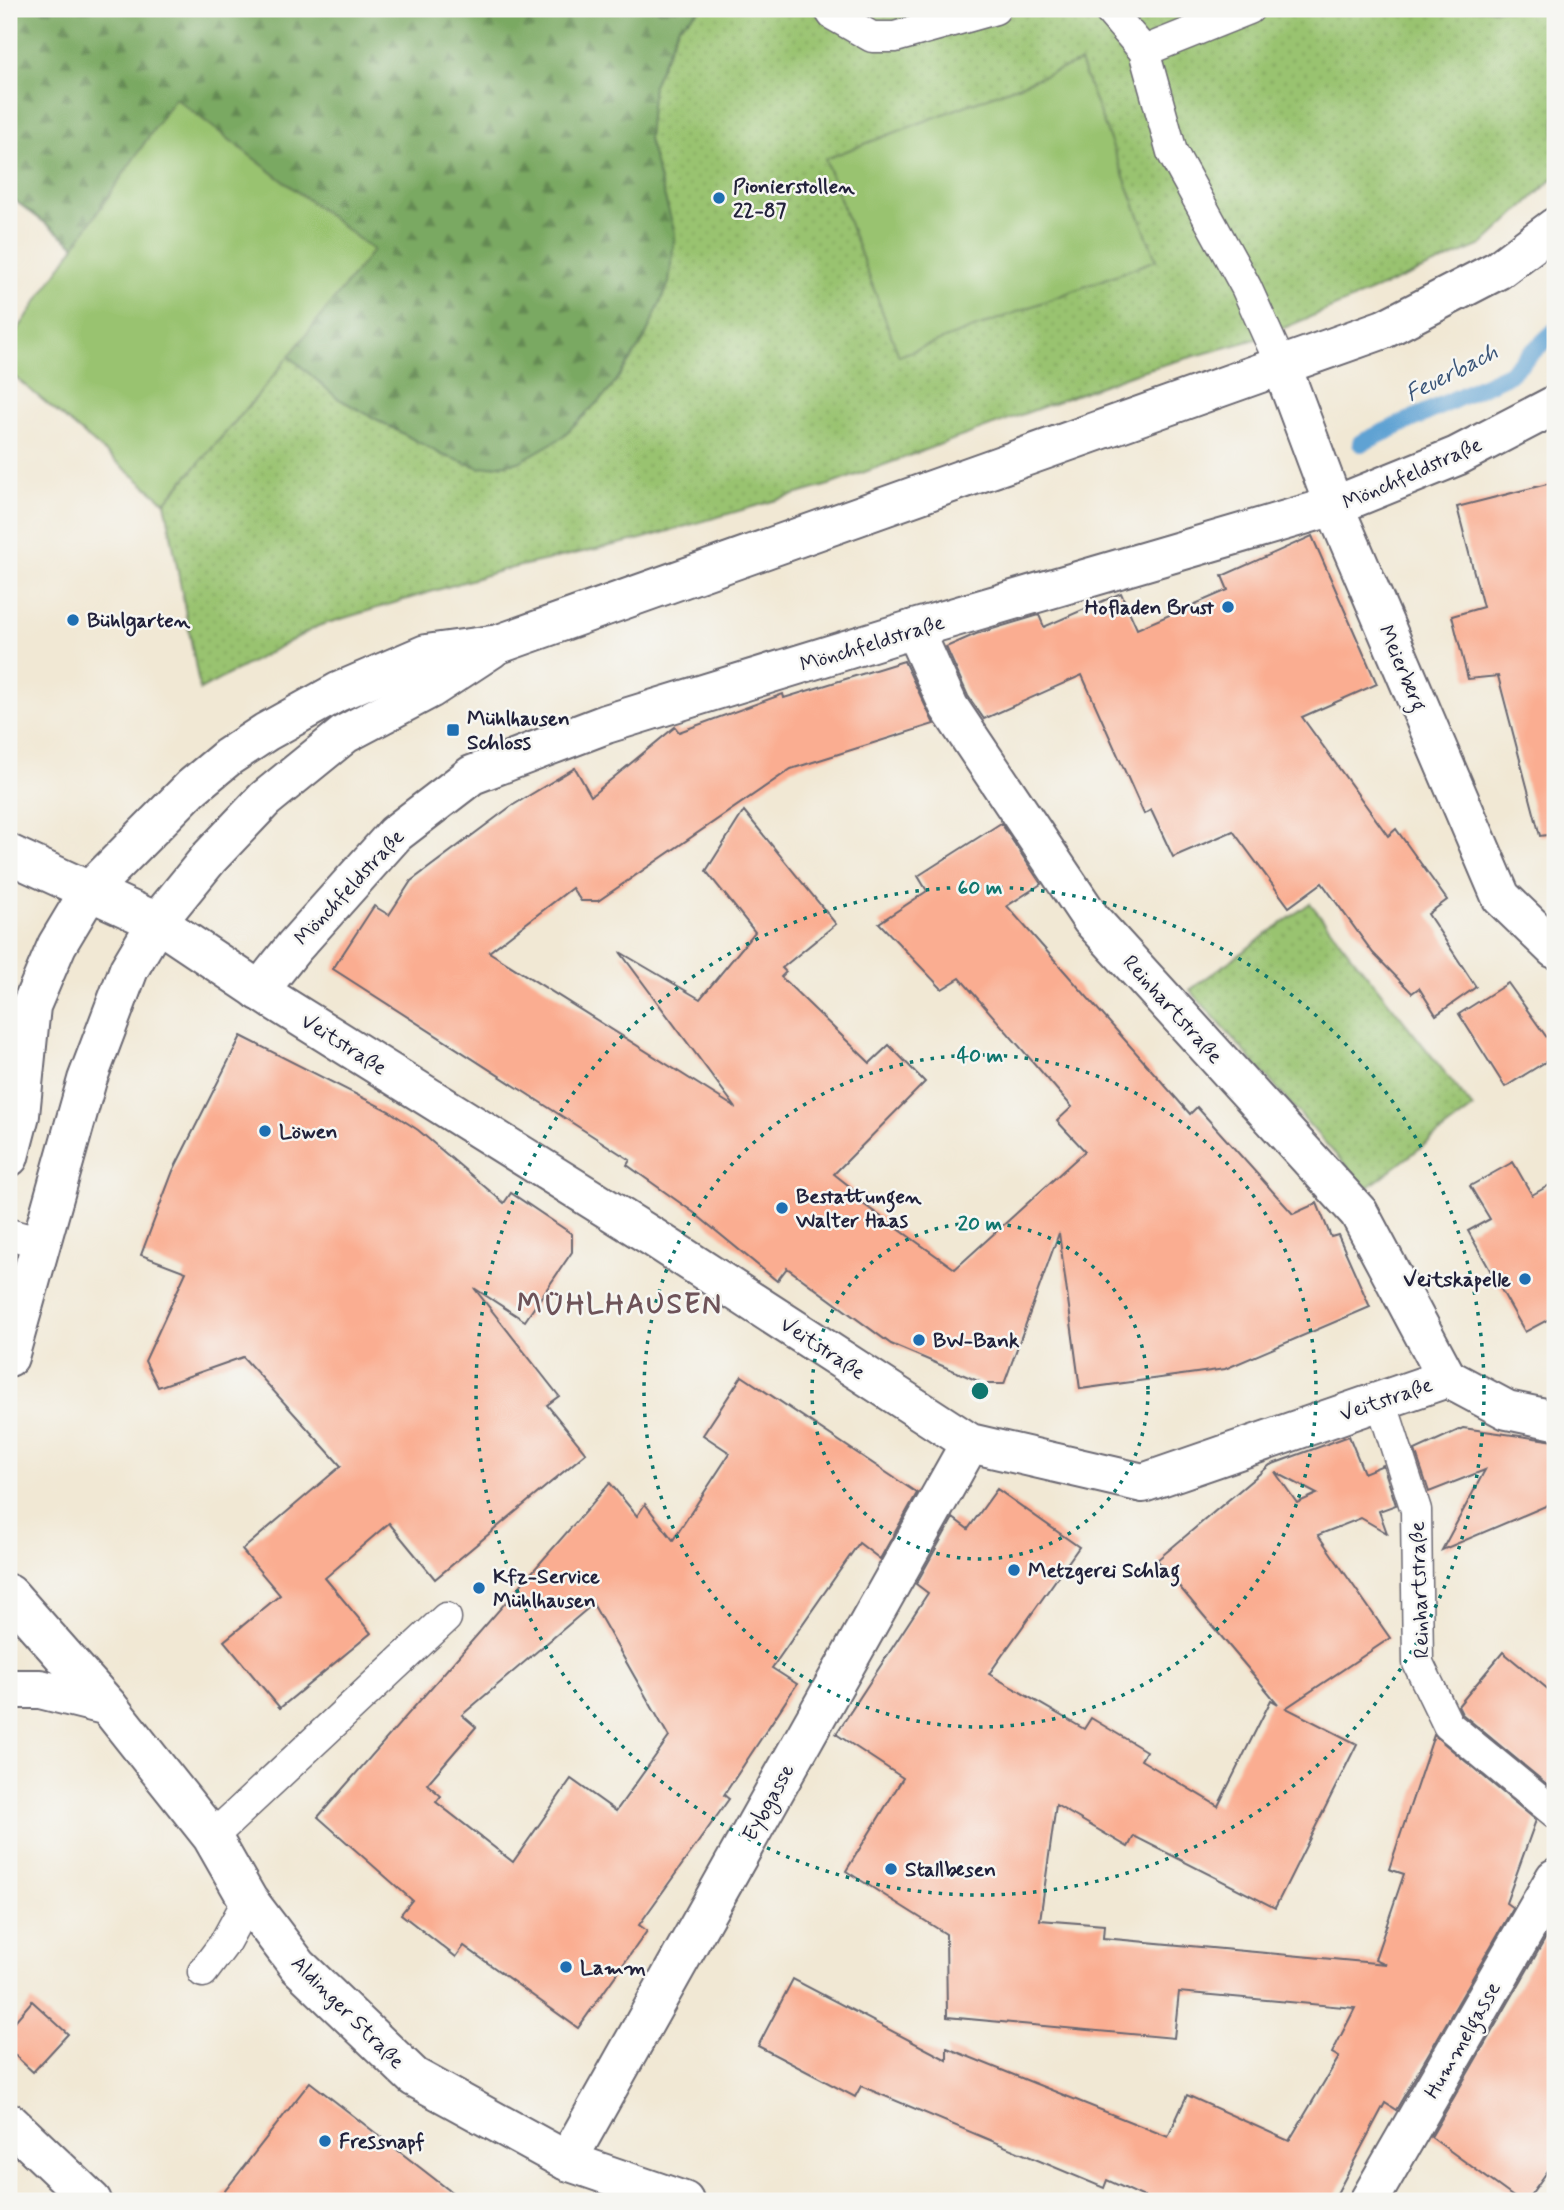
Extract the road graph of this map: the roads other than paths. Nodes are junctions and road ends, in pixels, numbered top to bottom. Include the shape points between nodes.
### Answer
1 (829, 9) edge
2 (995, 9) edge
3 (1108, 9) edge
4 (1249, 9) edge
5 (1144, 51) junction
6 (1555, 227) edge
7 (1282, 367) junction
8 (1555, 405) edge
9 (1334, 506) junction
10 (914, 629) junction
11 (499, 645) junction
12 (9, 854) edge
13 (90, 890) junction
14 (157, 922) junction
15 (1555, 948) edge
16 (259, 991) junction
17 (9, 1157) edge
18 (25, 1238) edge
19 (9, 1357) edge
20 (1447, 1378) junction
21 (1381, 1401) junction
22 (1555, 1420) edge
23 (970, 1443) junction
24 (9, 1594) edge
25 (446, 1618) dead end
26 (9, 1689) edge
27 (108, 1706) junction
28 (1555, 1813) edge
29 (212, 1837) junction
30 (1555, 1878) edge
31 (248, 1900) junction
32 (203, 1972) dead end
33 (9, 2122) edge
34 (567, 2161) junction
35 (92, 2201) edge
36 (684, 2201) edge
37 (1370, 2201) edge

1 - 2 lane via 872,37 895,37
3 - 5 lane
4 - 5 lane
5 - 7 lane via 1172,152 1246,287
6 - 7 street via 1498,270 1384,329
7 - 9 street, Meierberg
7 - 11 street
8 - 9 street, Mönchfeldstraße via 1457,456
9 - 10 street, Mönchfeldstraße
9 - 15 street, Meierberg via 1501,897
10 - 16 street, Mönchfeldstraße via 606,724 472,775 395,834
10 - 20 street, Reinhartstraße via 949,707 1091,919 1359,1213
11 - 13 street via 426,654 338,692 266,732 192,787
11 - 14 street via 430,690 345,734 265,799
12 - 13 street, Veitstraße
13 - 14 street, Veitstraße
13 - 17 street via 57,945 31,1006 20,1115
14 - 16 street, Veitstraße
14 - 18 street via 129,969
16 - 23 street, Veitstraße
18 - 19 street
20 - 21 street, Veitstraße
20 - 22 street, Veitstraße via 1507,1410
21 - 23 street, Veitstraße via 1143,1483
21 - 28 lane, Reinhartstraße via 1416,1510 1419,1663 1448,1725
23 - 34 street, Eybgasse
24 - 27 street, Aldinger Straße
25 - 29 lane
26 - 27 street via 40,1689
27 - 29 street, Aldinger Straße
29 - 31 street, Aldinger Straße
30 - 37 street, Hummelgasse
31 - 32 lane
31 - 34 street, Aldinger Straße via 298,1966 414,2077
33 - 35 street
34 - 36 street, Aldinger Straße

